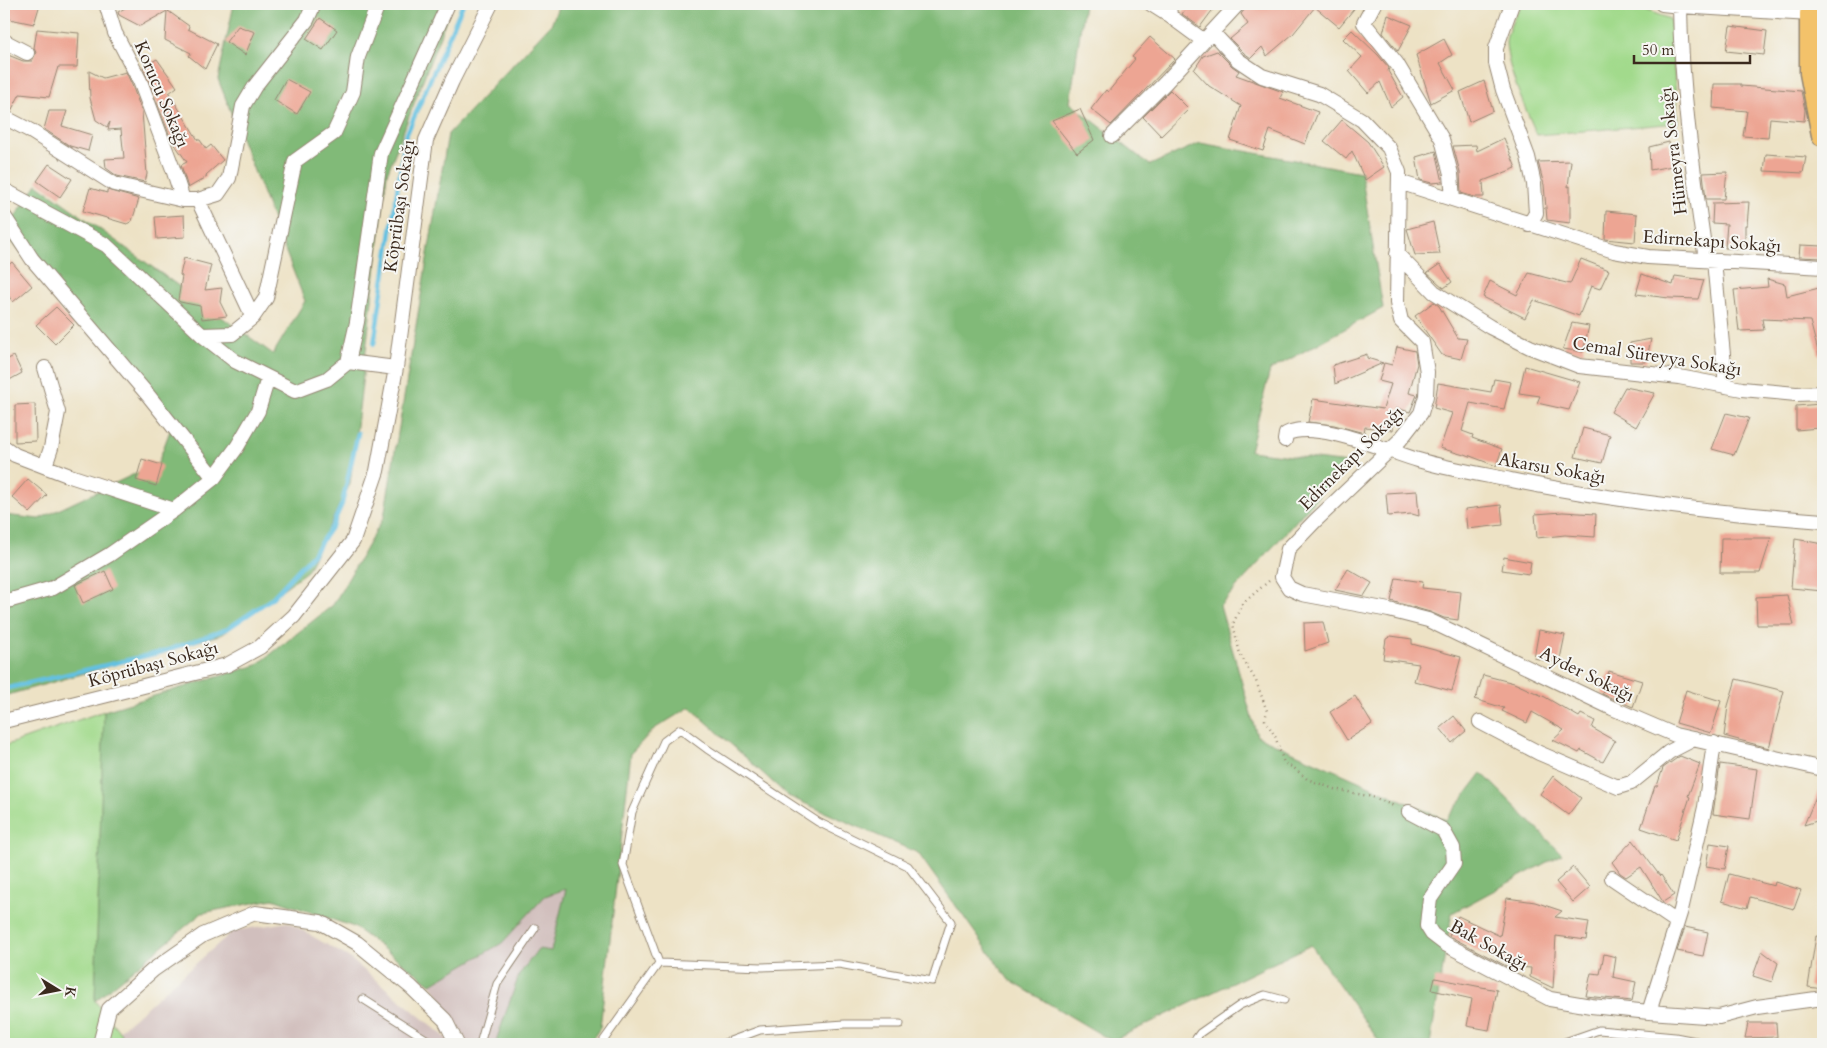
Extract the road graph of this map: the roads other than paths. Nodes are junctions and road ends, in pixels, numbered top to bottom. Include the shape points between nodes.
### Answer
1 (106, 4) edge
2 (314, 4) edge
3 (378, 4) edge
4 (448, 4) edge
5 (492, 4) edge
6 (1151, 4) edge
7 (1238, 4) edge
8 (1374, 4) edge
9 (1512, 4) edge
10 (1662, 4) edge
11 (1680, 6) junction
12 (1696, 6) edge
13 (1170, 10) edge
14 (1816, 11) edge
15 (1208, 36) junction
16 (4, 41) edge
17 (27, 53) dead end
18 (4, 117) edge
19 (1823, 135) edge
20 (1112, 136) dead end
21 (1399, 182) junction
22 (4, 190) edge
23 (1453, 199) junction
24 (183, 200) junction
25 (198, 200) junction
26 (4, 216) edge
27 (1529, 225) junction
28 (1397, 254) junction
29 (1710, 260) junction
30 (1823, 267) edge
31 (253, 317) junction
32 (202, 335) junction
33 (348, 362) junction
34 (45, 368) dead end
35 (396, 368) junction
36 (268, 378) junction
37 (1726, 386) junction
38 (1823, 393) edge
39 (1285, 440) dead end
40 (4, 447) edge
41 (1389, 450) junction
42 (44, 466) junction
43 (214, 478) junction
44 (174, 510) junction
45 (1823, 521) edge
46 (4, 602) edge
47 (1339, 602) joint
48 (4, 721) edge
49 (1480, 722) dead end
50 (1694, 739) junction
51 (1714, 743) junction
52 (1823, 769) edge
53 (1409, 812) road end
54 (1612, 878) dead end
55 (1677, 922) junction
56 (535, 928) dead end
57 (659, 963) junction
58 (1823, 998) edge
59 (363, 999) dead end
60 (1284, 1000) dead end
61 (1650, 1012) junction
62 (900, 1024) dead end
63 (100, 1044) edge
64 (434, 1044) edge
65 (457, 1044) edge
66 (480, 1044) edge
67 (601, 1044) edge
68 (722, 1044) edge
69 (1192, 1044) edge
70 (1559, 1044) edge
71 (1711, 1044) edge

1 - 24 street, Korucu Sokağı via 115,33 140,81
2 - 25 street via 307,20 243,106 229,178 218,194
3 - 31 street via 358,57 353,92 334,133 295,161 266,298
4 - 33 street, Köprübaşı Sokağı via 381,153 357,322
5 - 35 street, Köprübaşı Sokağı via 426,140
6 - 13 street, Edirnekapı Sokağı
7 - 15 street
8 - 23 street via 1364,23 1397,64 1442,139 1451,174
9 - 27 street via 1496,48 1496,64 1534,184 1536,213
10 - 11 street
11 - 12 street
11 - 29 street, Hümeyra Sokağı via 1680,44 1690,147
12 - 14 street
13 - 15 street, Edirnekapı Sokağı
14 - 19 main road via 1811,73
15 - 20 street
15 - 21 street, Edirnekapı Sokağı via 1262,76 1320,94 1362,120 1389,148 1399,172
16 - 17 street
18 - 24 street via 114,184
21 - 23 street, Edirnekapı Sokağı
21 - 28 street, Edirnekapı Sokağı
22 - 32 street via 106,245
23 - 27 street, Edirnekapı Sokağı
24 - 25 street
25 - 31 street
26 - 43 street via 32,259
27 - 29 street, Edirnekapı Sokağı via 1614,251 1648,257
28 - 37 street, Cemal Süreyya Sokağı via 1434,292 1490,327 1530,347 1578,366
28 - 41 street, Edirnekapı Sokağı via 1397,303 1401,321 1422,342 1427,372 1421,413
29 - 30 street, Edirnekapı Sokağı
29 - 37 street, Hümeyra Sokağı
31 - 32 street via 232,334
32 - 36 street via 235,361
33 - 35 street
33 - 36 street via 327,379 295,390
34 - 42 street via 58,412
35 - 48 street, Köprübaşı Sokağı via 377,471 353,541 294,616 260,647 227,665
36 - 43 street via 258,411
37 - 38 street, Cemal Süreyya Sokağı via 1796,394
39 - 41 street, Akarsu Sokağı via 1286,434 1295,429 1311,430
40 - 42 street
41 - 45 street, Akarsu Sokağı via 1420,461 1579,494
41 - 47 street, Edirnekapı Sokağı via 1288,549 1282,577 1289,588
42 - 44 street
43 - 44 street
44 - 46 street via 109,555 53,588
47 - 50 street, Ayder Sokağı via 1428,620 1612,708
49 - 50 street via 1539,753 1618,787 1631,783 1669,752
50 - 51 street, Ayder Sokağı
51 - 52 street, Ayder Sokağı
51 - 55 street via 1705,807
53 - 61 street, Bak Sokağı via 1443,830 1454,848 1454,864 1430,899 1427,926 1432,934 1550,999
54 - 55 street
55 - 61 street
56 - 66 lane via 496,984
57 - 57 lane via 622,865 632,812 664,741 680,730 818,822 908,866 951,922 932,981 839,964 762,967
57 - 67 lane
58 - 61 street, Bak Sokağı via 1756,1007 1719,1017
59 - 64 lane
60 - 69 lane via 1266,995 1240,1005 1200,1033
62 - 68 lane via 760,1030
63 - 65 street via 110,1009 153,970 204,935 255,913 320,922 357,943 445,1020
70 - 71 lane via 1599,1030

